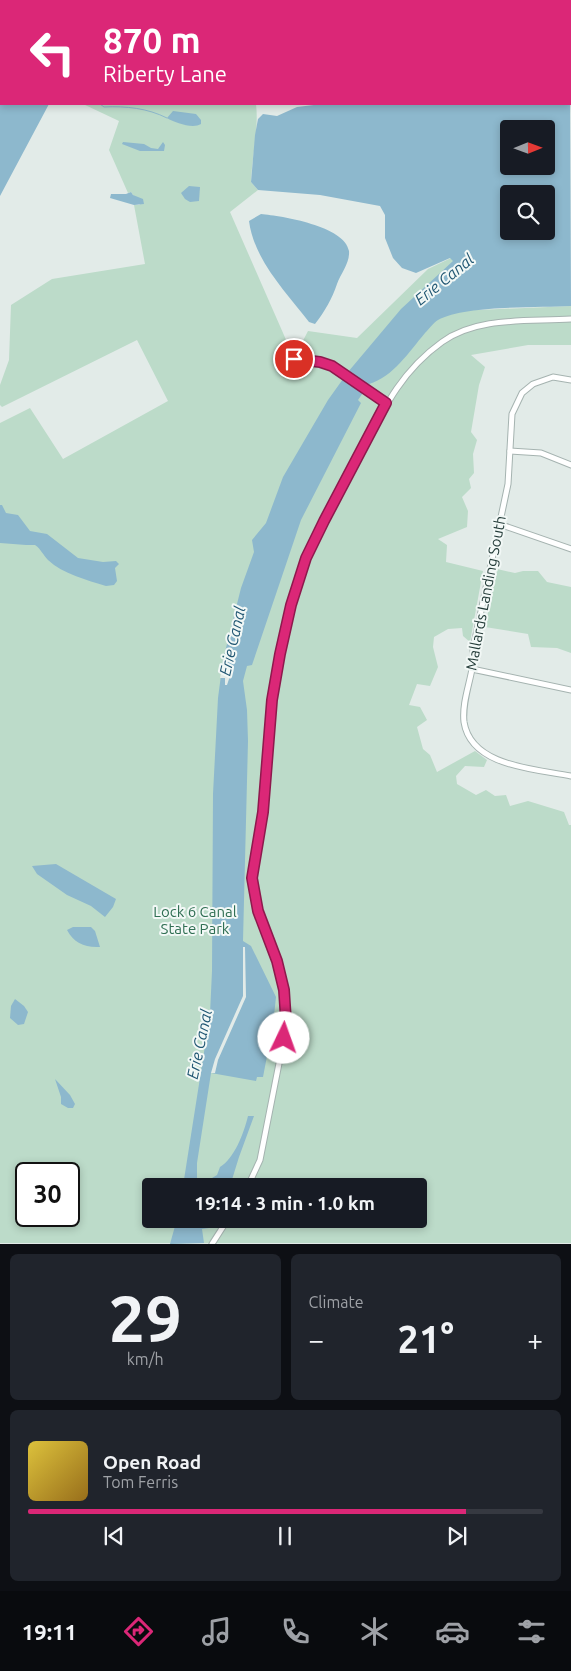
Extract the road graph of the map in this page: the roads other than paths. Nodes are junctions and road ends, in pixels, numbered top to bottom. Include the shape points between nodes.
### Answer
1 (571, 319) edge
2 (294, 359) dead end
3 (571, 380) edge
4 (386, 403) junction
5 (510, 451) junction
6 (571, 465) edge
7 (499, 524) junction
8 (571, 549) edge
9 (472, 669) junction
10 (571, 690) edge
11 (571, 776) edge
12 (252, 1178) edge
13 (222, 1228) edge
14 (212, 1244) edge

1 - 4 street via 483,324 457,333 414,366
2 - 4 street via 332,366
3 - 5 street, Mallards Landing South via 553,377 533,384 522,393 512,414
4 - 12 street via 306,558 280,654 270,716 263,812 252,878 258,911 280,972 286,1021 260,1160
5 - 6 street via 541,453
5 - 7 street, Mallards Landing South via 508,484
7 - 8 street
7 - 9 street, Mallards Landing South via 473,649
9 - 10 street
9 - 11 street, Mallards Landing South via 464,723 480,750 502,762
13 - 14 street

